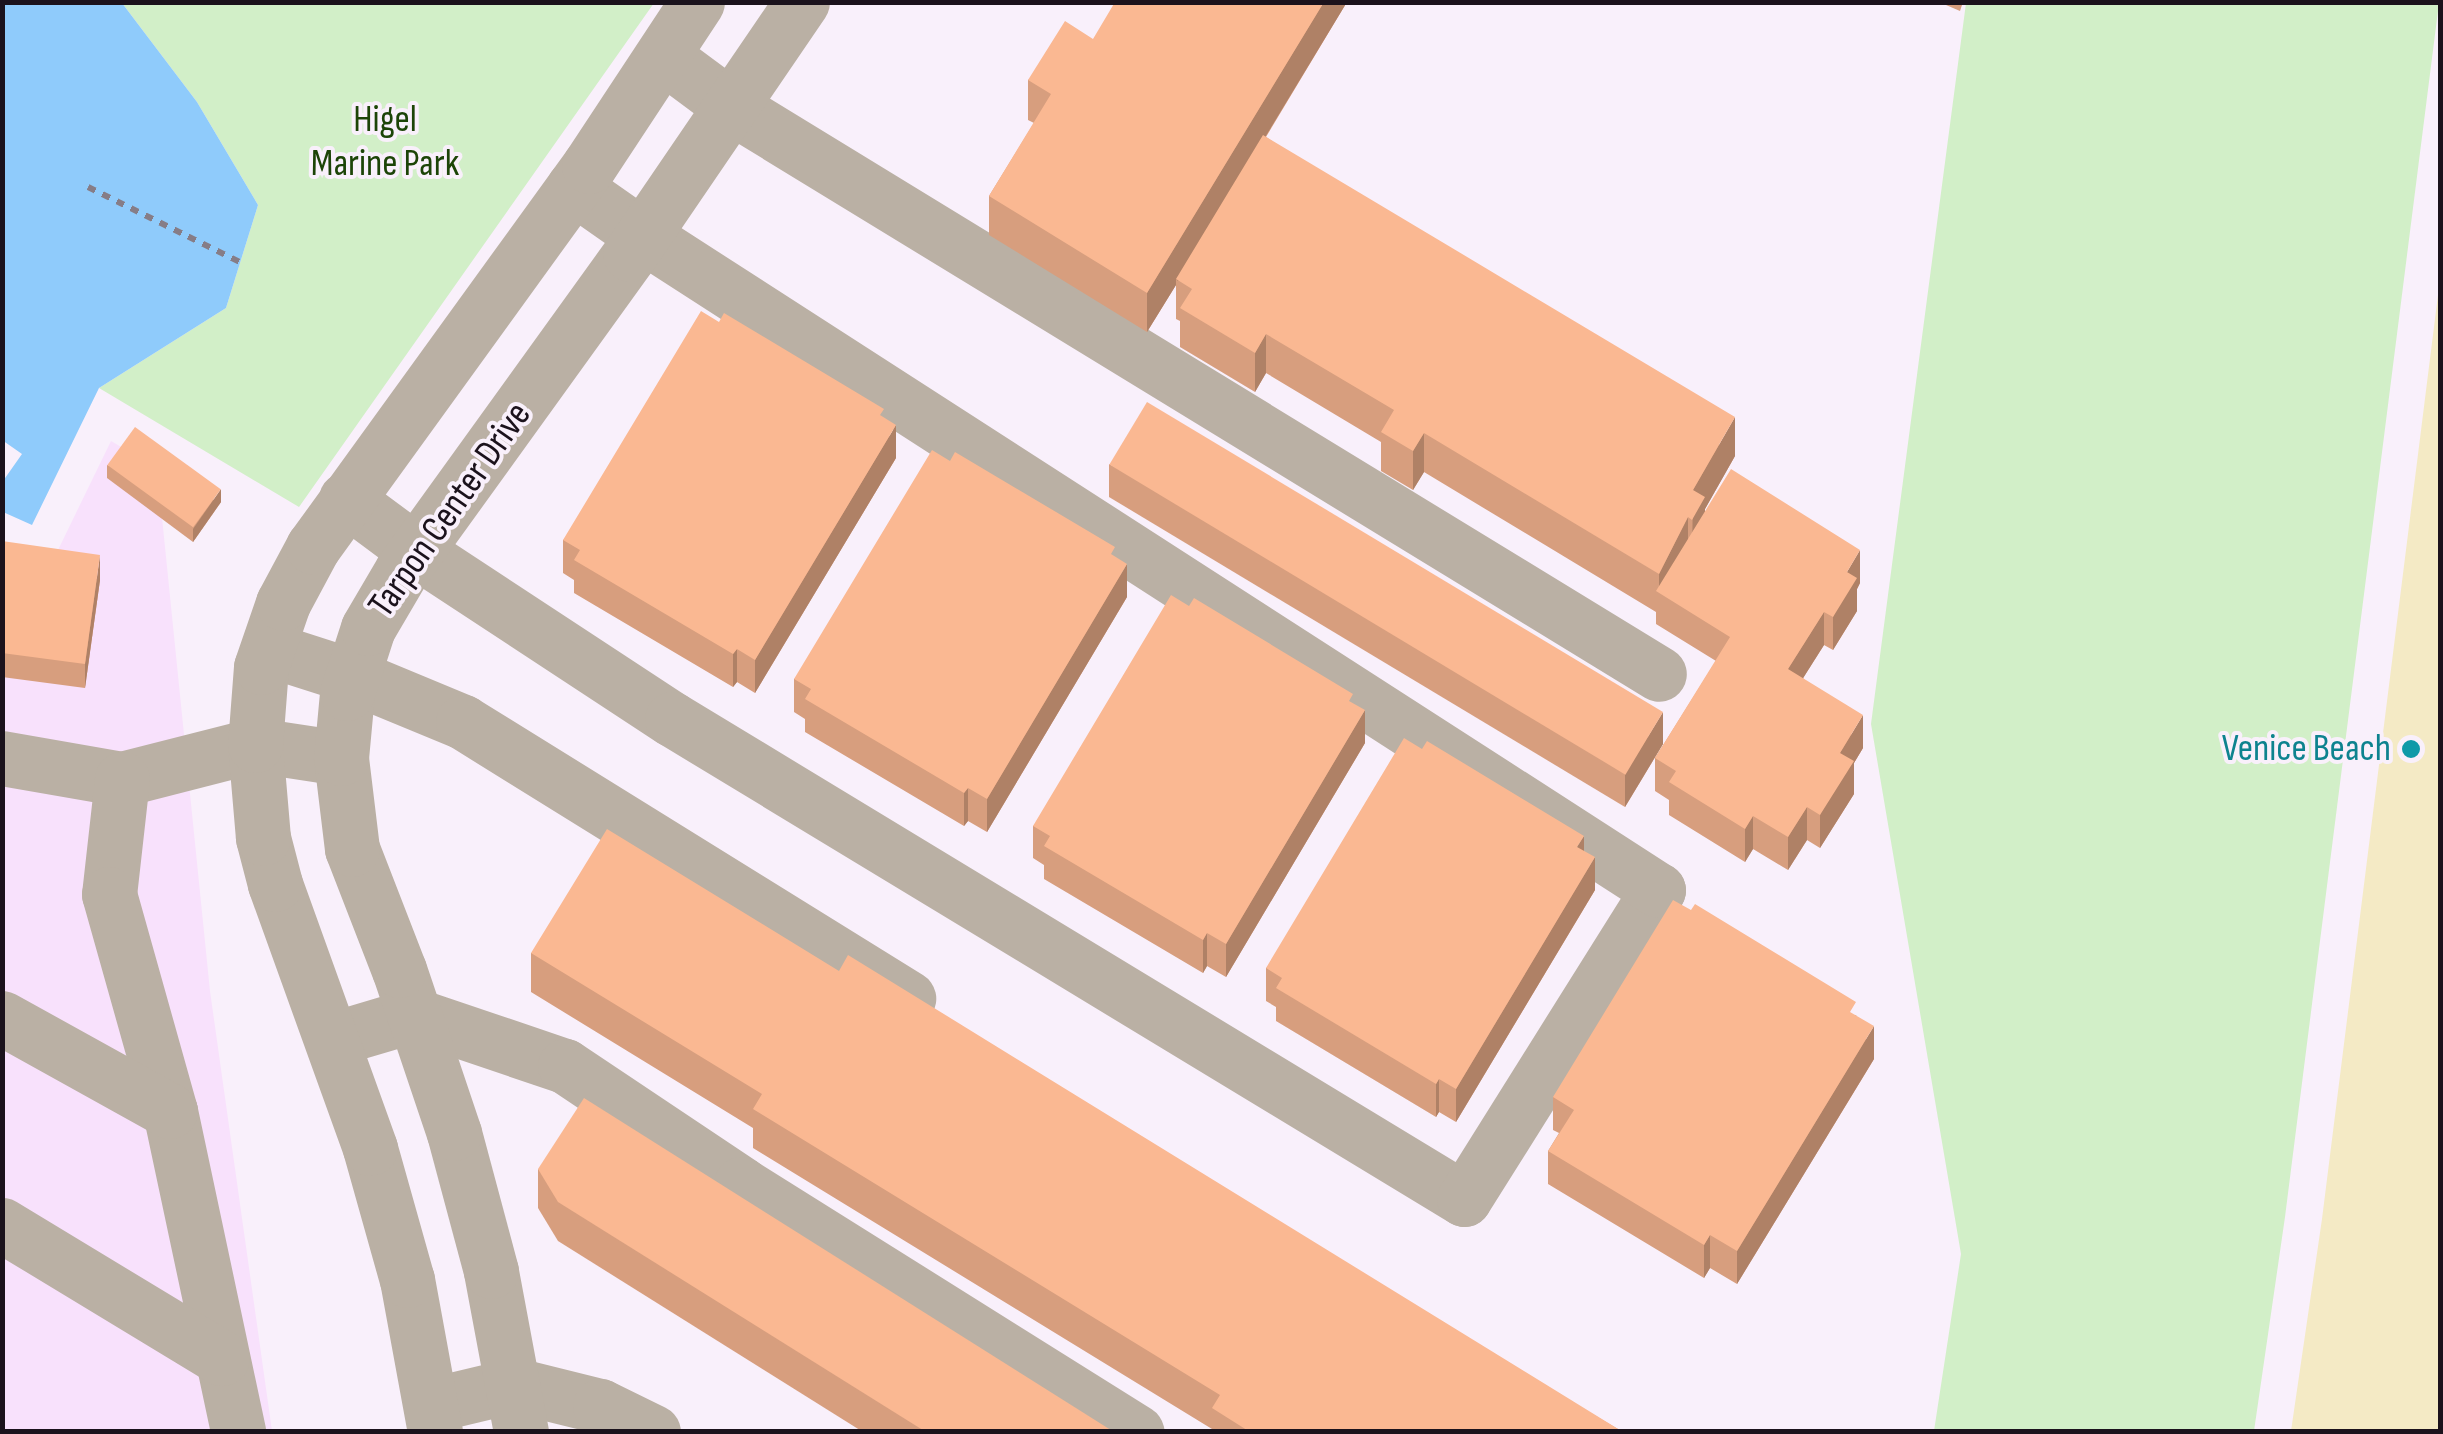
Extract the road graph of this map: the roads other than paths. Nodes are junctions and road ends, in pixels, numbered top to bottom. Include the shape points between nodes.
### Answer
1 (697, 2) edge
2 (802, 2) edge
3 (663, 56) junction
4 (733, 108) junction
5 (573, 187) junction
6 (642, 236) junction
7 (346, 499) junction
8 (416, 552) junction
9 (268, 649) junction
10 (1659, 674) dead end
11 (352, 676) junction
12 (255, 746) junction
13 (2, 758) edge
14 (341, 758) junction
15 (122, 779) junction
16 (414, 1015) junction
17 (2, 1018) edge
18 (952, 1024) edge
19 (333, 1039) junction
20 (170, 1111) junction
21 (2, 1225) edge
22 (222, 1358) junction
23 (518, 1408) edge
24 (433, 1418) edge
25 (238, 1432) edge
26 (653, 1432) edge
27 (1137, 1432) edge

1 - 3 street
2 - 4 street, Tarpon Center Drive
3 - 4 street
3 - 5 street
4 - 6 street, Tarpon Center Drive
4 - 10 street
5 - 6 street
5 - 7 street
6 - 8 street, Tarpon Center Drive
6 - 8 street via 1658,890 1464,1199 672,719
7 - 8 street
7 - 9 street via 313,547
8 - 11 street, Tarpon Center Drive via 368,628
9 - 11 street
9 - 12 street
11 - 14 street, Tarpon Center Drive
11 - 18 street via 463,722
12 - 14 street
12 - 15 street
12 - 19 street via 274,884
13 - 15 street
14 - 16 street, Tarpon Center Drive via 352,849
15 - 20 street via 109,894
16 - 19 street
16 - 23 street, Tarpon Center Drive via 491,1270
16 - 27 street via 565,1066
17 - 20 street
19 - 24 street via 407,1280
20 - 22 street
21 - 22 street
22 - 25 street
23 - 24 street
23 - 26 street via 600,1406

